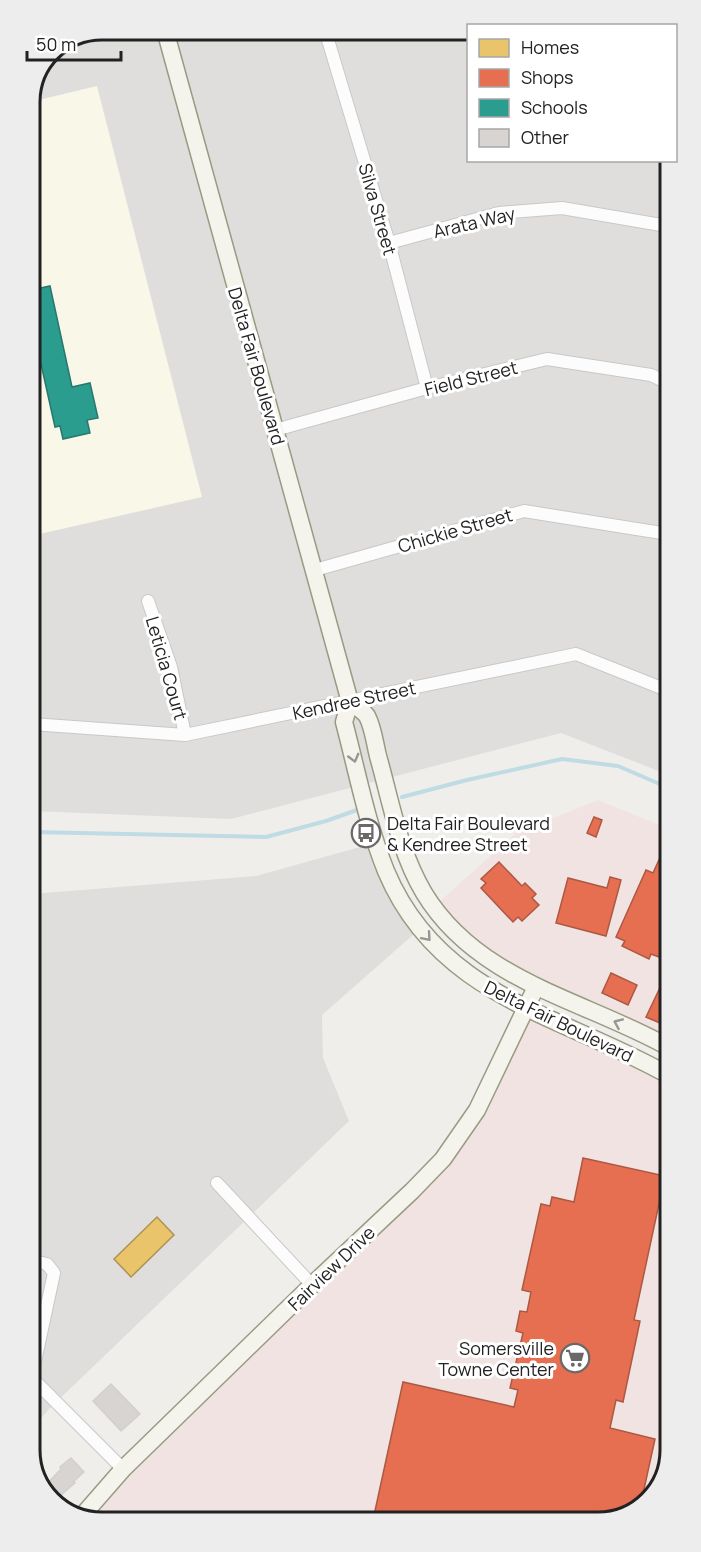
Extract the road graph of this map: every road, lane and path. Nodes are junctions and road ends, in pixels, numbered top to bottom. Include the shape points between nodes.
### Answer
1 (168, 41) edge
2 (328, 41) edge
3 (660, 225) edge
4 (389, 243) junction
5 (660, 379) edge
6 (427, 388) junction
7 (275, 430) junction
8 (660, 533) edge
9 (315, 570) junction
10 (148, 601) dead end
11 (660, 687) edge
12 (350, 702) junction
13 (41, 725) edge
14 (185, 735) junction
15 (536, 987) junction
16 (527, 1008) junction
17 (660, 1043) edge
18 (660, 1071) edge
19 (217, 1183) dead end
20 (41, 1263) edge
21 (312, 1285) junction
22 (41, 1333) edge
23 (41, 1387) edge
24 (123, 1469) junction
25 (87, 1509) edge

1 - 7 main road, Delta Fair Boulevard
2 - 4 street, Silva Street
3 - 4 street, Arata Way via 562,208 499,213
4 - 6 street, Silva Street
5 - 6 street, Field Street via 547,359
6 - 7 street, Field Street
7 - 9 main road, Delta Fair Boulevard
8 - 9 street, Chickie Street via 524,511
9 - 12 main road, Delta Fair Boulevard
10 - 14 street, Leticia Court via 171,667
11 - 12 street, Kendree Street via 576,654
12 - 14 street, Kendree Street
12 - 15 main road, Delta Fair Boulevard via 367,715 403,846 425,894 447,924 474,950
12 -> 16 main road, Delta Fair Boulevard via 344,722 373,831 386,871 406,910 460,969
13 - 14 street, Kendree Street
15 - 16 main road, Fairview Drive
17 -> 15 main road, Delta Fair Boulevard
16 - 18 main road, Delta Fair Boulevard
16 - 21 main road, Fairview Drive via 477,1110 443,1159
19 - 21 street
20 - 22 street via 54,1273
21 - 24 main road, Fairview Drive
23 - 24 street
24 - 25 main road, Fairview Drive

